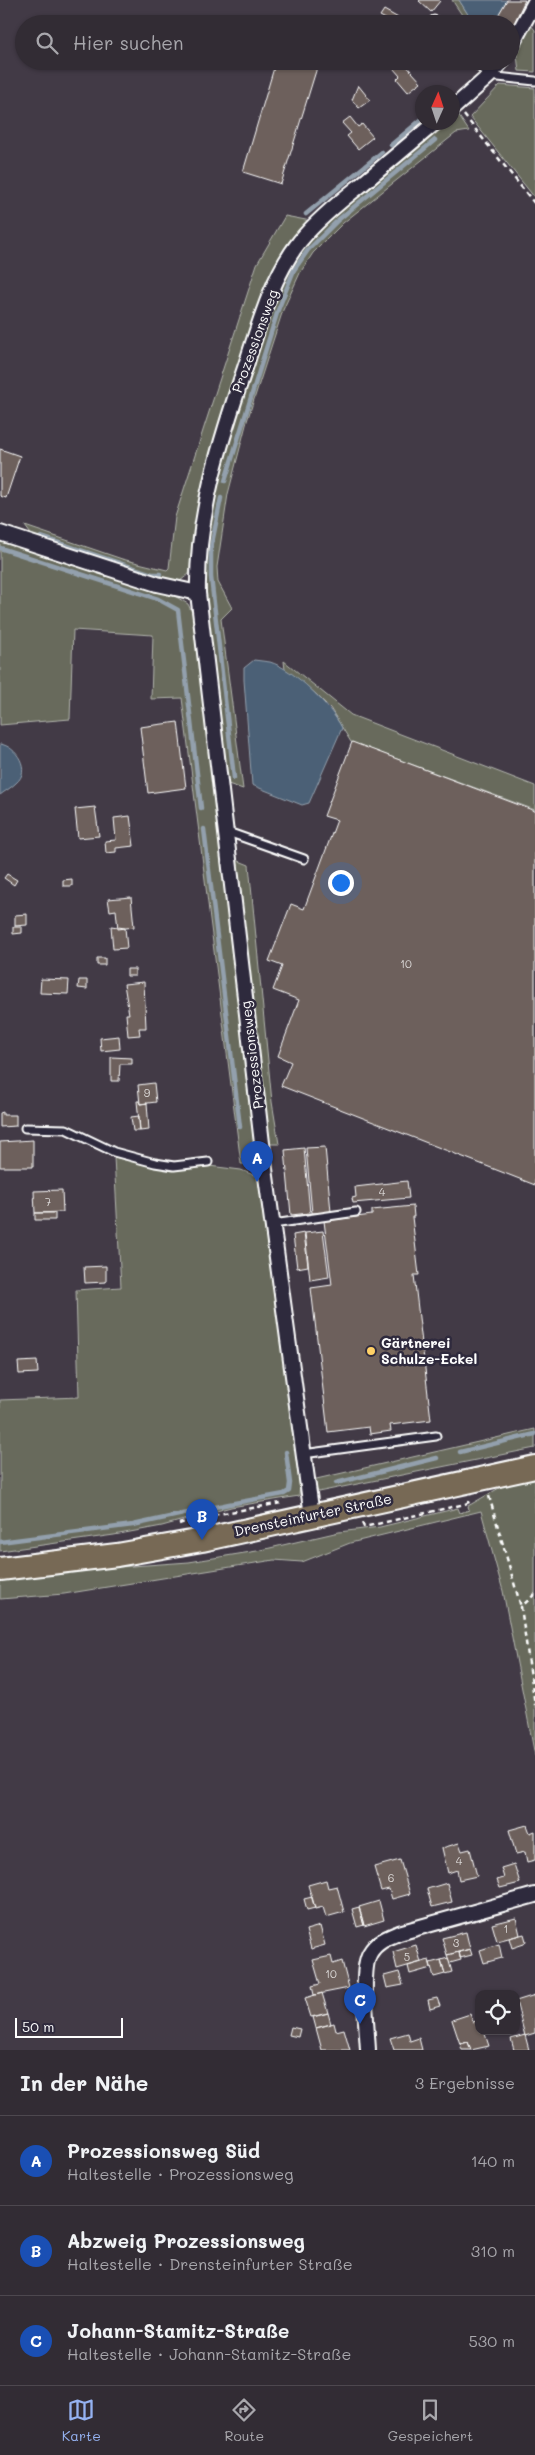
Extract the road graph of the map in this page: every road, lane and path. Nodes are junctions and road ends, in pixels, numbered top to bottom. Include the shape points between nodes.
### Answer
1 (533, 5) edge
2 (520, 30) edge
3 (483, 70) edge
4 (494, 70) edge
5 (489, 76) junction
6 (534, 81) edge
7 (460, 103) edge
8 (460, 115) edge
9 (426, 130) edge
10 (535, 204) edge
11 (0, 533) edge
12 (198, 594) junction
13 (225, 831) junction
14 (304, 859) dead end
15 (25, 1128) dead end
16 (208, 1162) dead end
17 (356, 1212) dead end
18 (273, 1224) junction
19 (436, 1436) dead end
20 (302, 1454) junction
21 (535, 1467) edge
22 (488, 1493) dead end
23 (480, 1496) dead end
24 (312, 1516) junction
25 (364, 1527) dead end
26 (0, 1569) edge
27 (535, 1594) edge
28 (521, 1607) junction
29 (535, 1705) edge
30 (535, 1895) edge
31 (368, 2050) edge

1 - 2 street
3 - 5 lane
4 - 5 street
5 - 6 lane
5 - 7 street
8 - 10 path
9 - 12 street, Prozessionsweg via 329,211 299,242 286,263 266,304 209,489 197,566
11 - 12 street via 156,584
12 - 13 street, Prozessionsweg
13 - 14 lane
13 - 18 street, Prozessionsweg
15 - 16 lane via 66,1129 114,1152 155,1163 174,1166
17 - 18 lane
18 - 20 street, Prozessionsweg
19 - 20 lane
20 - 24 street, Prozessionsweg
21 - 24 main road, Drensteinfurter Straße
22 - 28 path
23 - 25 path via 465,1504
24 - 26 main road, Drensteinfurter Straße via 117,1555
27 - 28 path
28 - 29 path
30 - 31 street via 380,1941 369,1953 365,1971

